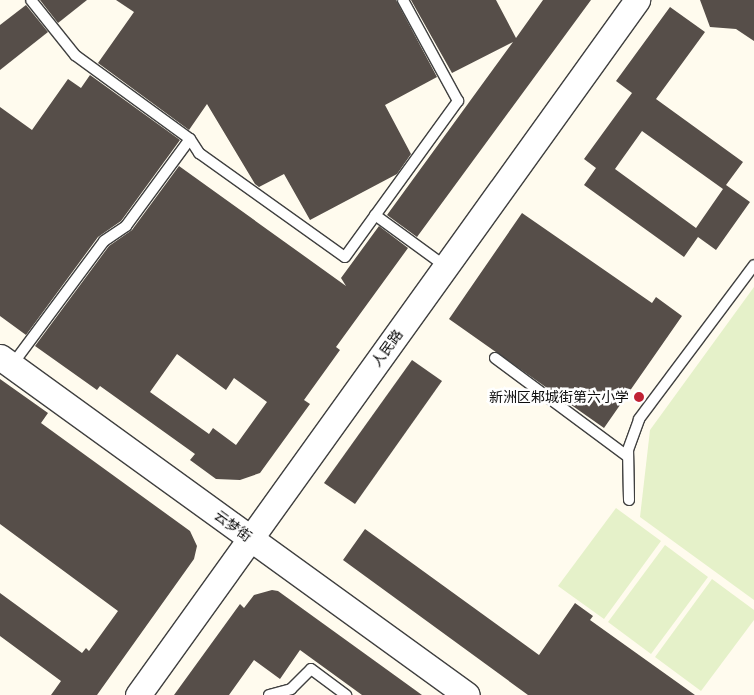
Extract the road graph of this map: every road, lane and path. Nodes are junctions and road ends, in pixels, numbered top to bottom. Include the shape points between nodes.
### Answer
1 (31, 0) edge
2 (404, 0) edge
3 (637, 0) edge
4 (190, 139) junction
5 (375, 215) junction
6 (754, 264) edge
7 (446, 266) junction
8 (495, 358) dead end
9 (6, 361) edge
10 (628, 456) junction
11 (629, 500) dead end
12 (251, 538) junction
13 (138, 695) edge
14 (268, 695) edge
15 (346, 695) edge
16 (467, 695) edge

1 - 4 lane via 75,55
2 - 5 lane via 458,100
3 - 7 street, 人民路
4 - 5 lane via 199,152 345,257
4 - 9 lane via 126,226 104,241
5 - 7 lane
6 - 10 lane via 639,419
7 - 12 street, 人民路
8 - 10 lane
9 - 12 street, 云梦街
10 - 11 lane
12 - 13 street, 人民路
12 - 16 street, 云梦街
14 - 15 lane via 291,689 310,669

